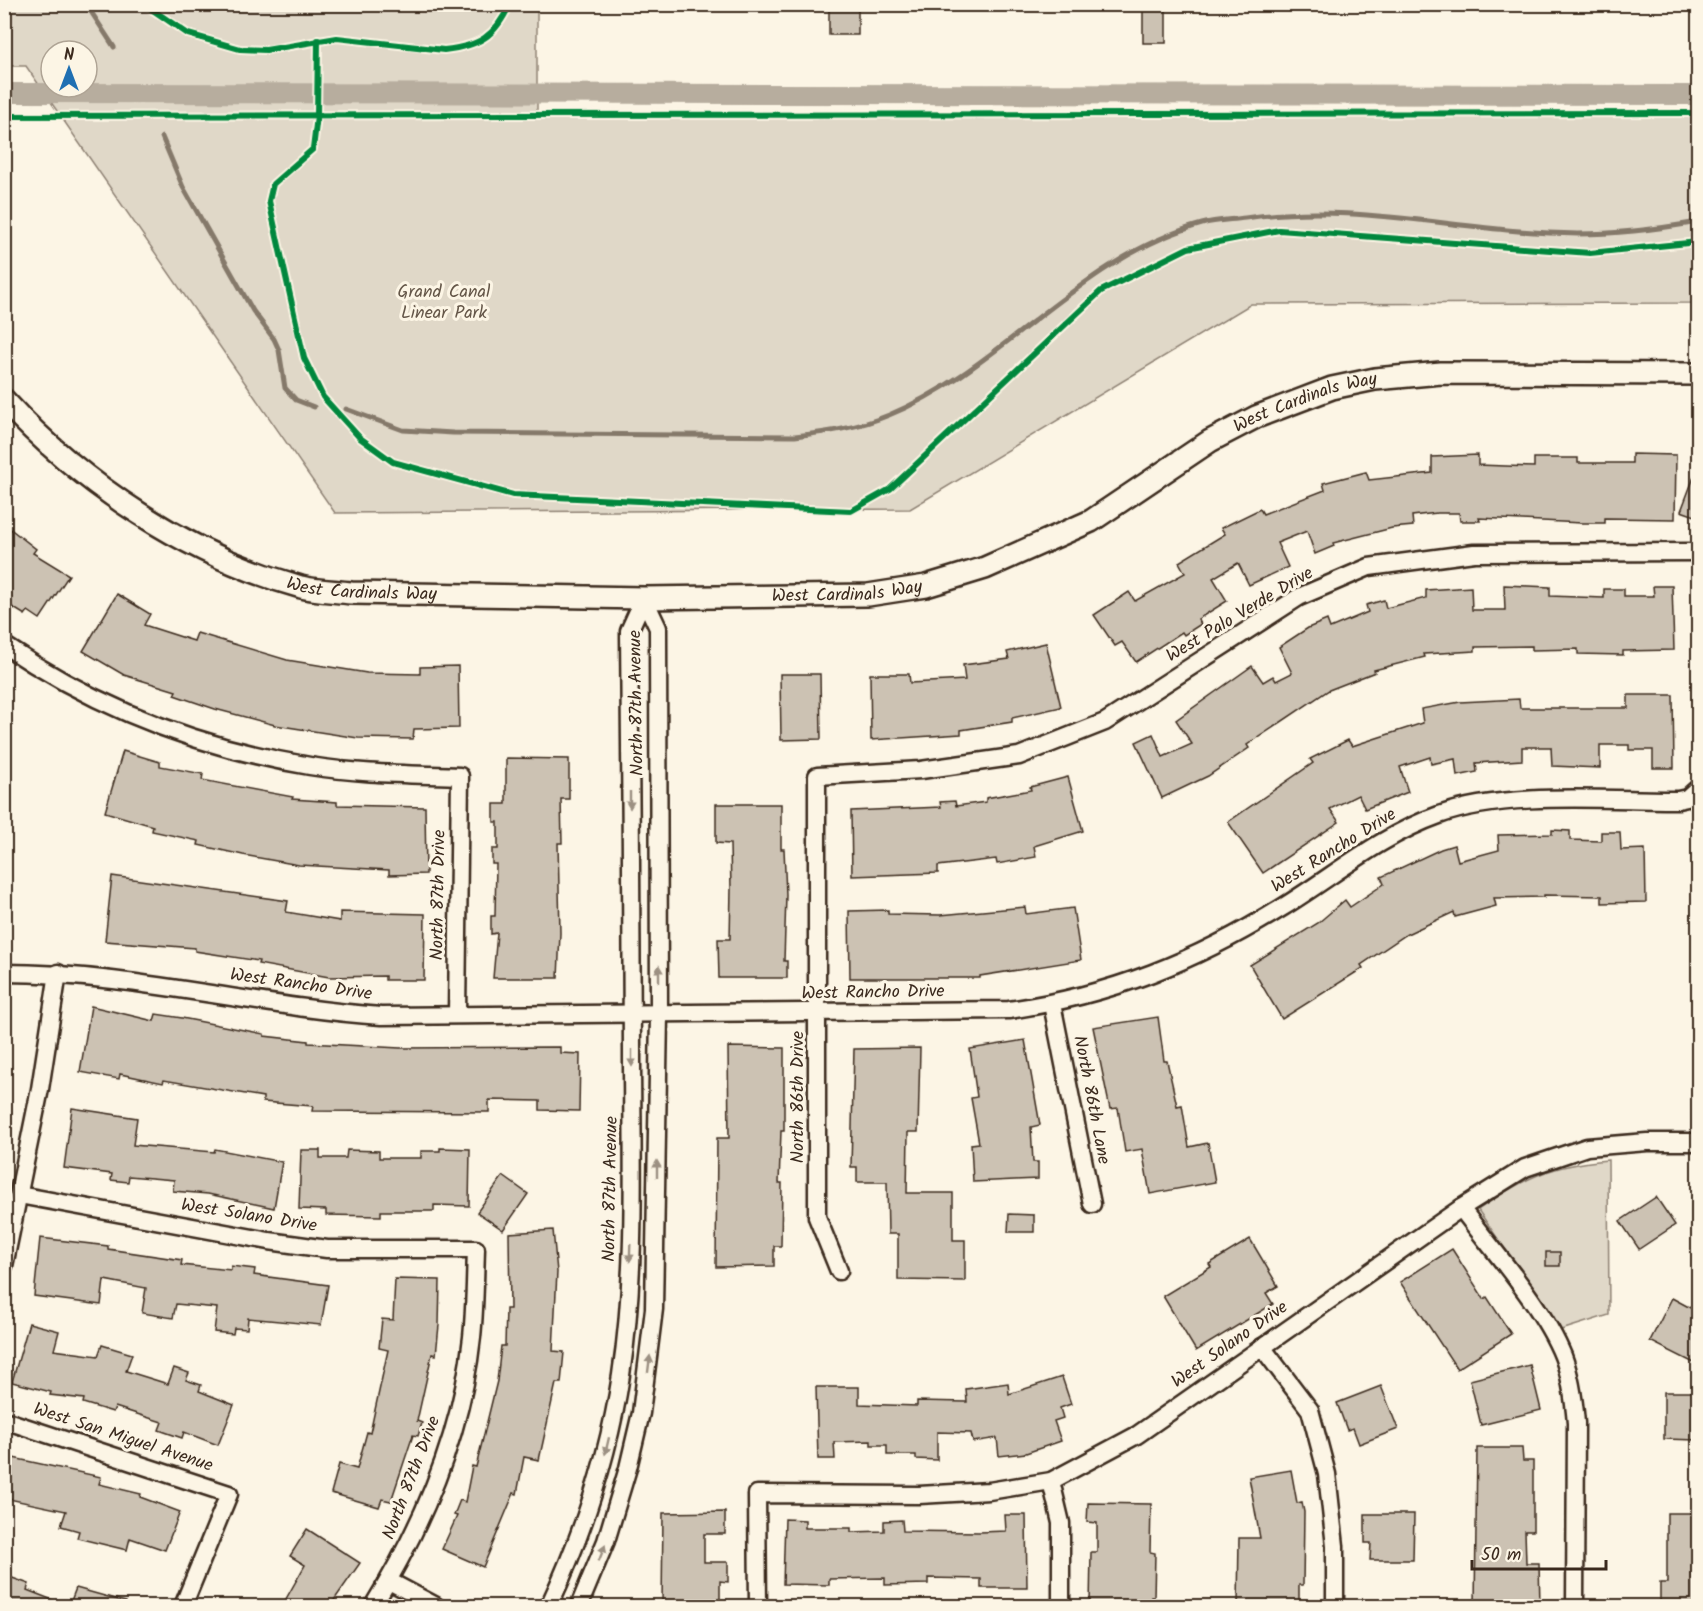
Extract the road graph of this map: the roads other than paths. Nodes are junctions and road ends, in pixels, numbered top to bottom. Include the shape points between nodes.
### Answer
1 (1698, 374) edge
2 (4, 399) edge
3 (1698, 552) edge
4 (644, 598) junction
5 (4, 645) edge
6 (817, 776) joint
7 (1697, 791) edge
8 (4, 973) edge
9 (58, 973) junction
10 (1052, 1004) junction
11 (457, 1014) junction
12 (632, 1014) junction
13 (818, 1014) junction
14 (659, 1015) junction
15 (1698, 1142) edge
16 (19, 1195) junction
17 (1092, 1204) dead end
18 (1461, 1208) junction
19 (476, 1250) joint
20 (4, 1266) edge
21 (839, 1271) dead end
22 (1262, 1347) junction
23 (4, 1420) edge
24 (1052, 1481) junction
25 (389, 1581) junction
26 (183, 1606) edge
27 (373, 1606) edge
28 (436, 1606) edge
29 (549, 1606) edge
30 (579, 1606) edge
31 (758, 1606) edge
32 (1061, 1606) edge
33 (1335, 1606) edge
34 (1575, 1606) edge

1 - 4 main road, West Cardinals Way via 1421,374 1332,388 1256,417 1210,441 1091,521 1005,560 946,580 868,595
2 - 4 main road, West Cardinals Way via 83,473 141,516 203,549 303,587 351,593
3 - 6 street, West Palo Verde Drive via 1474,553 1370,567 1299,597 1105,722 1019,756 921,770
4 -> 12 street, North 87th Avenue via 629,631
14 -> 4 street, North 87th Avenue via 658,628
5 - 11 street, North 87th Drive via 73,687 176,734 310,766 460,776
6 - 13 street, North 86th Drive
7 - 10 street, West Rancho Drive via 1678,800 1503,801 1441,814 1373,845 1285,906 1208,951 1140,978
8 - 9 street, West Rancho Drive
9 - 11 street, West Rancho Drive via 329,1012 381,1016
9 - 16 street
10 - 13 street, West Rancho Drive via 1009,1010
10 - 17 street, North 86th Lane
11 - 12 street, West Rancho Drive
12 - 14 street, West Rancho Drive
12 -> 29 street, North 87th Avenue via 629,1301 621,1376 600,1473 576,1544
13 - 14 street, West Rancho Drive
13 - 21 street, North 86th Drive via 817,1217
30 -> 14 street, North 87th Avenue via 606,1541 628,1468 649,1365 657,1246
15 - 18 street, West Solano Drive via 1587,1147 1525,1168
16 - 19 street, West Solano Drive via 327,1249
16 - 20 street
18 - 22 street, West Solano Drive
18 - 34 street via 1538,1310 1562,1354 1571,1384 1576,1423
19 - 25 street, North 87th Drive via 472,1337 453,1434 411,1540
22 - 24 street, West Solano Drive via 1137,1435
22 - 33 street via 1310,1410 1327,1474 1335,1546
23 - 26 street, West San Miguel Avenue via 229,1494
24 - 31 street, West Solano Drive via 919,1496 757,1494
24 - 32 street via 1061,1523
25 - 27 street, North 87th Drive
25 - 28 street

